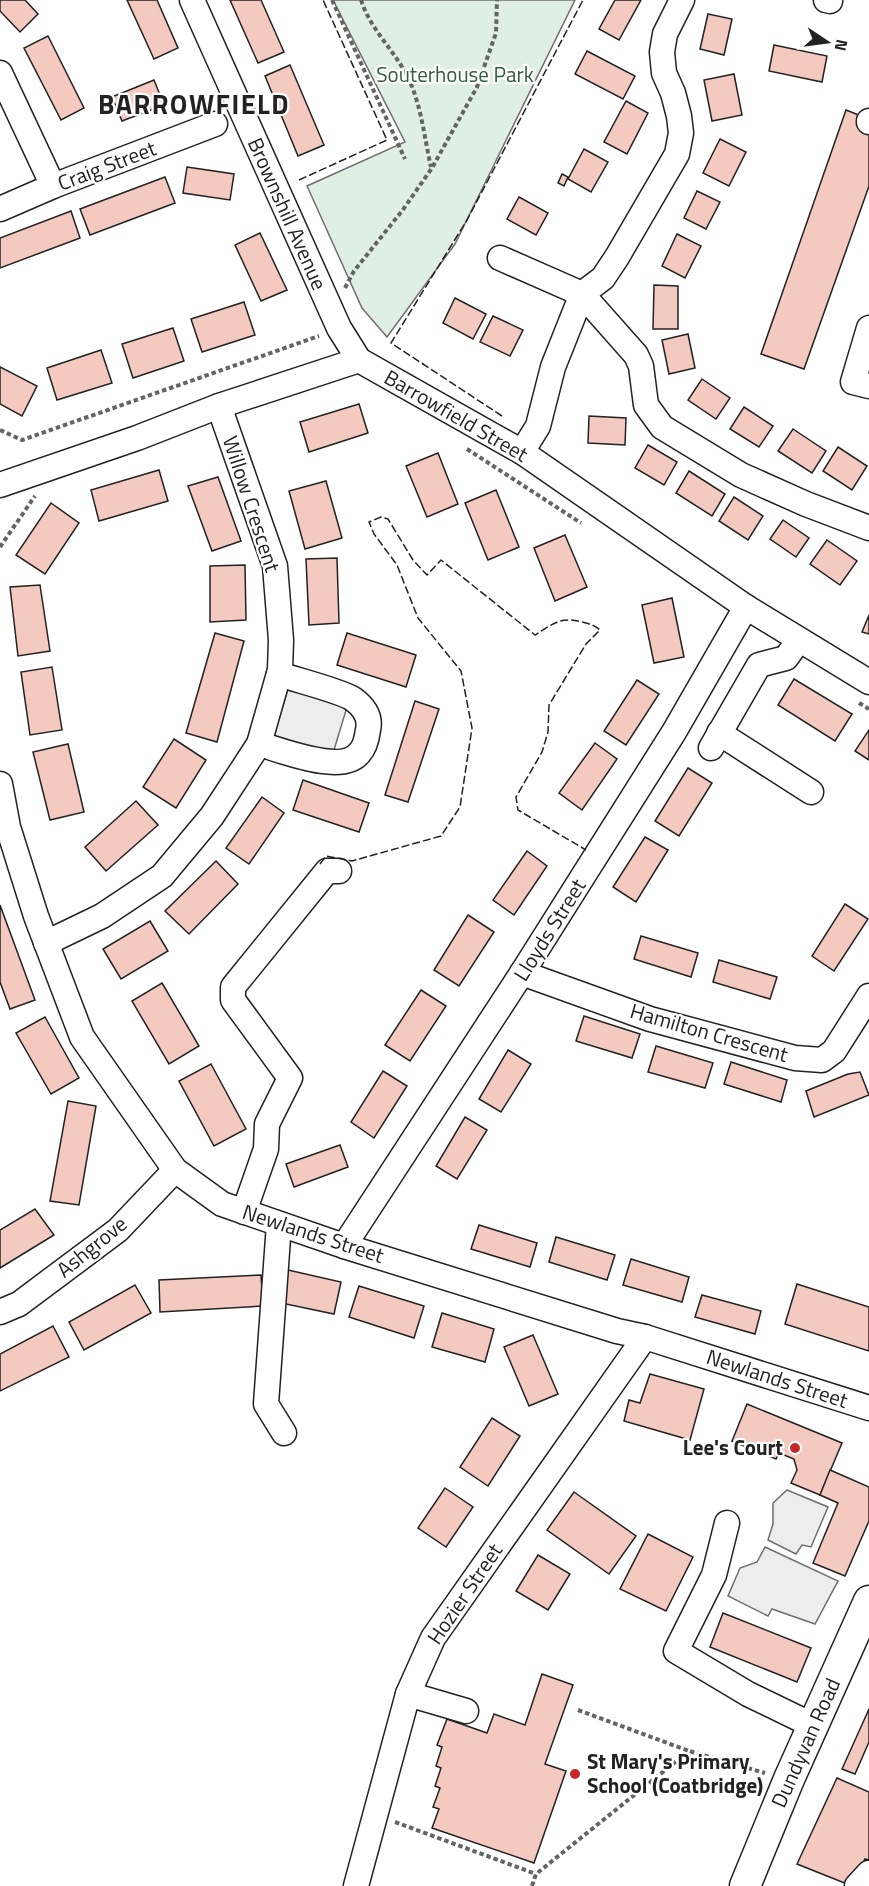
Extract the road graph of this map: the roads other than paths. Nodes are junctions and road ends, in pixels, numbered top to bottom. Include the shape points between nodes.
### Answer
1 (192, 0) edge
2 (682, 0) edge
3 (0, 73) edge
4 (215, 124) dead end
5 (53, 186) junction
6 (0, 209) edge
7 (500, 258) dead end
8 (582, 294) junction
9 (869, 328) edge
10 (358, 360) junction
11 (869, 386) edge
12 (219, 406) junction
13 (522, 452) junction
14 (0, 485) edge
15 (869, 528) edge
16 (746, 607) junction
17 (799, 640) junction
18 (279, 674) junction
19 (860, 690) edge
20 (259, 744) junction
21 (0, 784) edge
22 (811, 792) dead end
23 (339, 871) dead end
24 (46, 943) junction
25 (522, 973) junction
26 (869, 996) edge
27 (175, 1170) junction
28 (244, 1212) junction
29 (279, 1224) junction
30 (344, 1246) junction
31 (0, 1312) edge
32 (645, 1337) junction
33 (869, 1408) edge
34 (284, 1433) dead end
35 (728, 1523) dead end
36 (869, 1602) edge
37 (408, 1695) junction
38 (466, 1711) dead end
39 (814, 1726) junction
40 (869, 1873) edge
41 (356, 1886) edge
42 (745, 1886) edge
43 (857, 1886) edge

1 - 10 street, Brownshill Avenue via 335,320
2 - 8 street via 665,34 662,52 664,73 679,116 677,154 603,278
3 - 5 street
4 - 5 street, Craig Street
5 - 6 street, Craig Street
7 - 8 street
8 - 13 street via 553,367 538,426
8 - 15 street via 636,355 646,405 662,427 741,475
9 - 11 street via 853,382
10 - 12 street, Barrowfield Street
10 - 13 street, Barrowfield Street
12 - 14 street, Barrowfield Street
12 - 18 street, Willow Crescent via 275,566 281,640
13 - 16 street, Barrowfield Street
16 - 17 street, Barrowfield Street
16 - 25 street, Lloyds Street via 674,732
17 - 19 street, Barrowfield Street
17 - 22 street via 786,658 759,665 715,741
18 - 20 street, Willow Crescent
18 - 20 street via 352,698 370,722 367,736 360,754 328,762
20 - 24 street, Willow Crescent via 212,816 162,876 102,916
21 - 24 street, Newlands Street via 8,827
23 - 28 street via 327,872 233,987 233,1000 290,1078 267,1124 266,1149
24 - 27 street, Newlands Street via 82,1037
25 - 26 street, Hamilton Crescent via 650,1019 795,1058 822,1060 834,1051
25 - 30 street, Lloyds Street
27 - 28 street, Newlands Street via 222,1204
27 - 31 street, Ashgrove via 118,1230 20,1304
28 - 29 street, Newlands Street
29 - 30 street, Newlands Street
29 - 34 street via 266,1404
30 - 32 street, Newlands Street
32 - 33 street, Newlands Street
32 - 37 street, Hozier Street via 432,1638
35 - 39 street via 714,1575 676,1651 748,1694
36 - 39 main road, Dundyvan Road
37 - 38 street
37 - 41 street, Hozier Street
39 - 42 main road, Dundyvan Road
40 - 43 street

